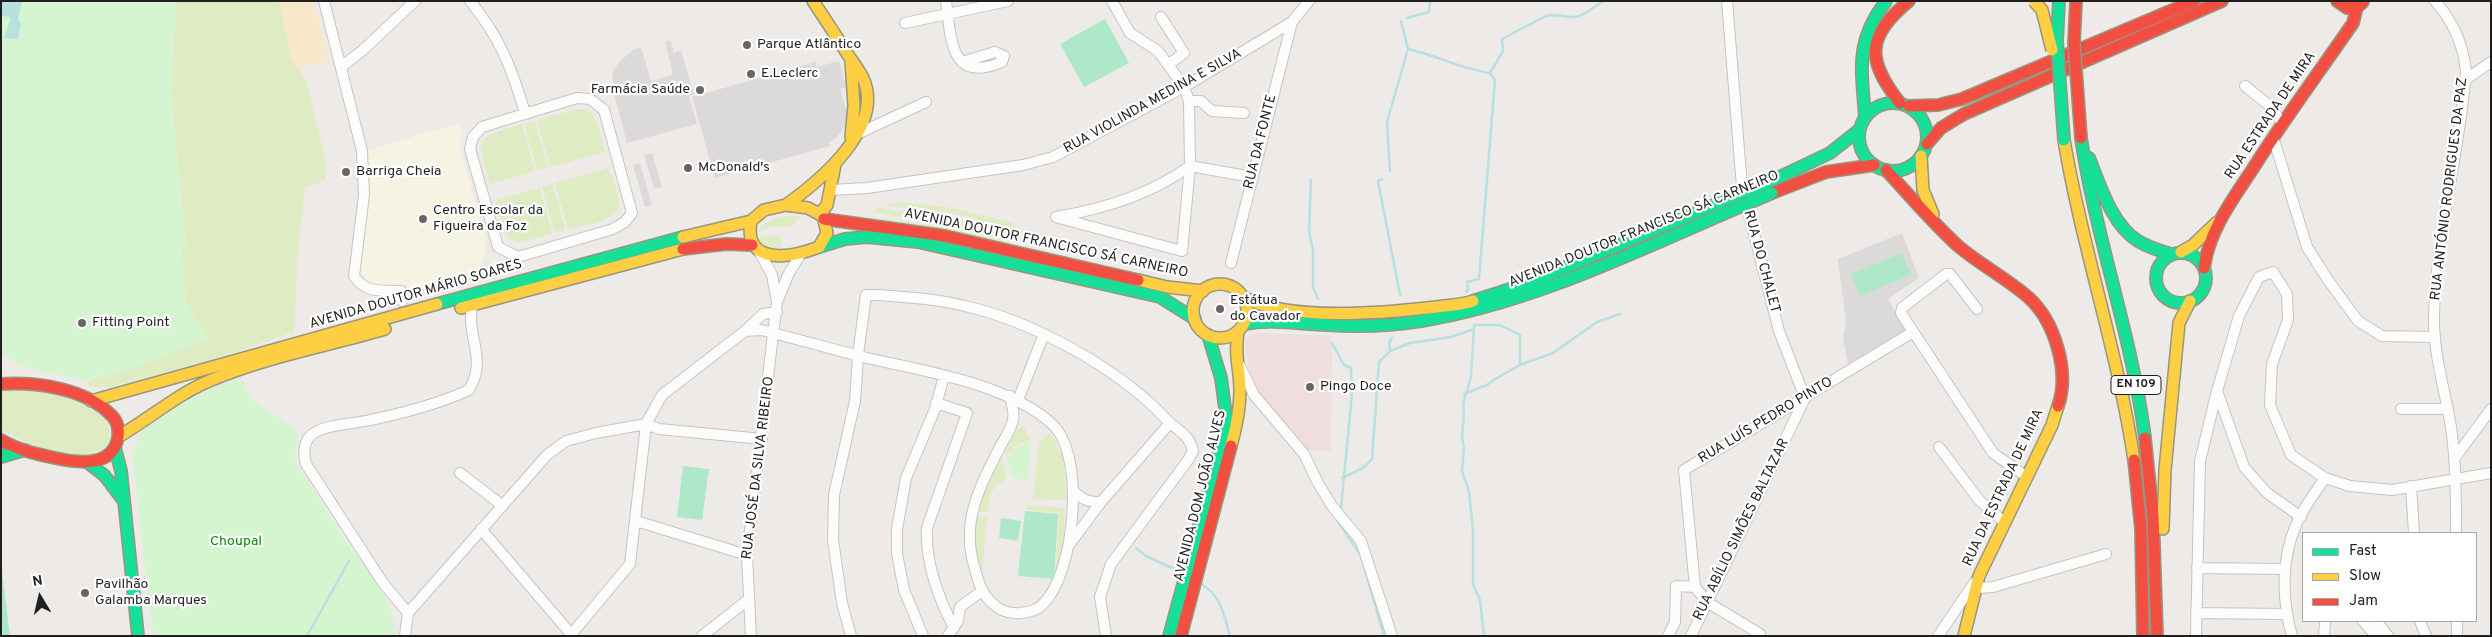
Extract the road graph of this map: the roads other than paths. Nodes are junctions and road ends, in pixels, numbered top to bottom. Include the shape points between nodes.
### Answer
1 (324, 1) edge
2 (416, 1) edge
3 (470, 1) edge
4 (813, 1) edge
5 (946, 1) edge
6 (1008, 1) edge
7 (1112, 1) edge
8 (1309, 1) edge
9 (1727, 1) edge
10 (1886, 1) edge
11 (1909, 1) edge
12 (2034, 1) edge
13 (2059, 1) edge
14 (2076, 1) edge
15 (2194, 1) edge
16 (2222, 1) edge
17 (2435, 1) edge
18 (2339, 4) edge
19 (2360, 4) edge
20 (948, 13) junction
21 (1161, 17) dead end
22 (1292, 22) junction
23 (905, 23) dead end
24 (2348, 30) junction
25 (962, 62) dead end
26 (2491, 62) edge
27 (1168, 65) junction
28 (341, 67) junction
29 (2465, 80) junction
30 (2245, 86) dead end
31 (1184, 87) junction
32 (2061, 96) junction
33 (1189, 101) junction
34 (926, 102) dead end
35 (1904, 105) junction
36 (524, 113) junction
37 (1244, 113) dead end
38 (1865, 118) junction
39 (2283, 124) junction
40 (1860, 130) junction
41 (2274, 137) junction
42 (853, 138) junction
43 (2082, 138) junction
44 (1927, 144) junction
45 (1922, 156) junction
46 (835, 165) junction
47 (1874, 165) junction
48 (1190, 166) junction
49 (1886, 170) junction
50 (1252, 177) junction
51 (1770, 188) junction
52 (830, 190) junction
53 (1735, 202) junction
54 (786, 205) junction
55 (822, 216) junction
56 (2220, 219) junction
57 (751, 221) junction
58 (1937, 224) junction
59 (819, 247) junction
60 (756, 248) junction
61 (2176, 253) junction
62 (800, 255) junction
63 (1231, 262) dead end
64 (2204, 268) junction
65 (1203, 290) junction
66 (1243, 297) junction
67 (402, 301) dead end
68 (778, 301) junction
69 (2190, 301) junction
70 (472, 305) junction
71 (1977, 309) dead end
72 (776, 312) junction
73 (1195, 319) junction
74 (1241, 328) junction
75 (745, 332) junction
76 (1913, 332) junction
77 (775, 334) junction
78 (1044, 334) junction
79 (1208, 335) junction
80 (2435, 337) junction
81 (1235, 353) junction
82 (858, 355) junction
83 (944, 376) junction
84 (1, 384) edge
85 (2217, 391) junction
86 (1014, 398) junction
87 (1805, 398) junction
88 (91, 401) junction
89 (936, 403) junction
90 (2447, 408) junction
91 (2491, 409) edge
92 (2400, 410) dead end
93 (646, 424) junction
94 (1170, 424) junction
95 (762, 439) junction
96 (1, 440) edge
97 (117, 442) junction
98 (1939, 447) dead end
99 (26, 450) junction
100 (1, 457) edge
101 (2454, 459) junction
102 (87, 462) junction
103 (460, 473) dead end
104 (2491, 473) edge
105 (2027, 477) junction
106 (2324, 478) junction
107 (2456, 478) junction
108 (2411, 486) junction
109 (1073, 490) junction
110 (123, 500) junction
111 (1101, 502) junction
112 (503, 506) junction
113 (2301, 517) junction
114 (636, 521) junction
115 (2005, 523) junction
116 (481, 529) junction
117 (2414, 532) edge
118 (2456, 532) edge
119 (1068, 546) junction
120 (2106, 554) dead end
121 (747, 556) junction
122 (2197, 568) junction
123 (2285, 569) junction
124 (1979, 576) junction
125 (1695, 587) junction
126 (1976, 588) junction
127 (982, 591) junction
128 (2157, 591) junction
129 (749, 599) junction
130 (1706, 602) junction
131 (408, 612) junction
132 (2196, 613) junction
133 (2286, 614) junction
134 (2325, 622) edge
135 (2364, 622) edge
136 (2377, 622) edge
137 (2420, 622) edge
138 (2457, 622) edge
139 (951, 632) edge
140 (1760, 634) dead end
141 (570, 635) edge
142 (2459, 635) edge
143 (138, 636) edge
144 (405, 636) edge
145 (702, 636) edge
146 (751, 636) edge
147 (851, 636) edge
148 (923, 636) edge
149 (1106, 636) edge
150 (1169, 636) edge
151 (1182, 636) edge
152 (1392, 636) edge
153 (1668, 636) edge
154 (1691, 636) edge
155 (1938, 636) edge
156 (1964, 636) edge
157 (2143, 636) edge
158 (2157, 636) edge
159 (2196, 636) edge
160 (2292, 636) edge
161 (2324, 636) edge
162 (2376, 636) edge
163 (2388, 636) edge
164 (2426, 636) edge

1 - 28 street
2 - 28 street
3 - 36 street via 503,47
4 - 42 main road via 850,59
5 - 20 street
6 - 20 street
7 - 27 street via 1130,33 1158,51
8 - 22 street
9 - 87 street, RUA DO CHALET via 1742,187 1779,331
10 - 38 main road via 1871,21 1863,41 1861,67
11 - 35 main road via 1892,14 1878,34 1873,58 1883,84
12 - 32 main road, bridge via 2042,10
13 - 32 main road, EN 109, bridge via 2057,41
14 - 43 main road, EN 109, bridge via 2074,43
15 - 35 main road via 1962,99 1938,106
16 - 44 main road via 1964,114 1941,128
17 - 29 street, RUA ANTÓNIO RODRIGUES DA PAZ via 2448,15 2461,46
18 - 19 main road
18 - 24 main road
19 - 24 main road, RUA ESTRADA DE MIRA
20 - 23 street
20 - 25 street via 953,52
21 - 27 street via 1184,53
22 - 31 street, RUA VIOLINDA MEDINA E SILVA
22 - 50 street, RUA DA FONTE
24 - 39 main road, RUA ESTRADA DE MIRA
26 - 29 street
27 - 31 street
28 - 67 street via 362,151 364,175 354,276 360,286 369,289 401,291
29 - 80 street, RUA ANTÓNIO RODRIGUES DA PAZ via 2437,273
30 - 39 street via 2270,106
31 - 33 street
31 - 52 street, RUA VIOLINDA MEDINA E SILVA via 1053,157 1023,165 867,188
32 - 157 main road, EN 109, bridge via 2071,182 2126,404 2141,529
33 - 37 street via 1201,101 1212,111
33 - 48 street
34 - 42 street
35 - 38 main road via 1880,105
35 - 44 main road via 1918,113 1924,122
36 - 36 street via 482,127 473,137 470,149 498,248 518,257 613,229 624,222 632,213 604,110 590,99 577,98
38 - 40 main road
39 - 41 main road, RUA ESTRADA DE MIRA
40 - 47 main road via 1861,150
40 - 51 main road, AVENIDA DOUTOR FRANCISCO SÁ CARNEIRO via 1830,153
41 - 56 main road, RUA ESTRADA DE MIRA
41 - 80 street via 2307,247 2358,321 2382,336
42 - 46 main road
43 - 61 main road via 2104,195 2129,235 2154,249
43 - 128 main road, EN 109 via 2086,178 2138,396 2151,484
44 - 45 main road
45 - 49 main road via 1906,168
45 - 58 main road, RUA DA ESTRADA DE MIRA via 1923,190
46 - 52 main road
46 - 54 main road
47 - 49 main road
47 - 51 main road, AVENIDA DOUTOR FRANCISCO SÁ CARNEIRO via 1826,172
48 - 48 street via 1135,197 1095,211 1056,217 1182,252
48 - 50 street
49 - 58 main road, RUA DA ESTRADA DE MIRA
50 - 63 street, RUA DA FONTE
51 - 53 main road, AVENIDA DOUTOR FRANCISCO SÁ CARNEIRO, bridge
52 - 55 main road
53 - 66 main road, AVENIDA DOUTOR FRANCISCO SÁ CARNEIRO via 1526,284 1470,302 1383,313 1336,314 1276,308
53 - 74 main road, AVENIDA DOUTOR FRANCISCO SÁ CARNEIRO via 1531,295 1472,312 1362,326 1274,320
54 - 55 main road via 808,208
54 - 57 main road via 764,210
55 - 59 main road via 827,233
55 - 65 main road, AVENIDA DOUTOR FRANCISCO SÁ CARNEIRO via 926,233 1168,287
56 - 61 main road, RUA ESTRADA DE MIRA via 2193,245
56 - 64 main road, RUA ESTRADA DE MIRA via 2206,253
57 - 60 main road via 748,229
57 - 88 main road, AVENIDA DOUTOR MÁRIO SOARES via 636,248
58 - 105 main road, RUA DA ESTRADA DE MIRA via 1957,246 2029,298 2051,330 2062,363 2062,394
59 - 62 main road
59 - 73 main road, AVENIDA DOUTOR FRANCISCO SÁ CARNEIRO via 845,239 867,237 918,242 1160,297
60 - 62 main road via 778,256
60 - 68 street, RUA JOSÉ DA SILVA RIBEIRO via 772,275
60 - 70 main road, AVENIDA DOUTOR MÁRIO SOARES via 726,244 682,249
61 - 64 main road via 2190,254
61 - 69 main road via 2163,260 2157,268 2157,287 2162,296 2171,301
62 - 68 street, RUA JOSÉ DA SILVA RIBEIRO
64 - 69 main road via 2204,288
65 - 66 main road via 1221,284 1238,290
65 - 73 main road via 1194,304
66 - 74 main road via 1247,306
68 - 72 street, RUA JOSÉ DA SILVA RIBEIRO
69 - 128 main road via 2180,323
70 - 97 main road, AVENIDA DOUTOR MÁRIO SOARES via 242,369 208,382 167,403
70 - 131 street via 470,318 478,369 469,390 446,400 313,434 306,443 306,464 382,583
71 - 76 street via 1950,274 1946,274 1902,308
72 - 75 street via 763,314
72 - 77 street, RUA JOSÉ DA SILVA RIBEIRO
73 - 79 main road
74 - 79 main road via 1223,338
74 - 81 main road, AVENIDA DOM JOÃO ALVES
75 - 77 street via 761,330
75 - 93 street via 662,395
76 - 87 street, RUA LUÍS PEDRO PINTO
76 - 105 street via 1993,453
77 - 82 street
77 - 95 street, RUA JOSÉ DA SILVA RIBEIRO
78 - 82 street via 966,306 866,295
78 - 86 street
78 - 94 street via 1107,370 1148,400
79 - 150 main road, AVENIDA DOM JOÃO ALVES via 1224,382 1227,423
80 - 90 street, RUA ANTÓNIO RODRIGUES DA PAZ
81 - 151 main road, AVENIDA DOM JOÃO ALVES via 1240,391 1237,424
81 - 152 street via 1254,395 1304,454 1332,506 1361,541
82 - 83 street
82 - 147 street via 856,401 834,495 833,540 842,602
83 - 86 street
83 - 89 street
84 - 88 main road via 29,384
85 - 106 street via 2239,316 2259,277 2273,272 2287,294 2288,320 2272,364 2270,405 2292,455
85 - 113 street via 2244,467 2267,493
85 - 122 street via 2200,461
86 - 109 street via 1054,426 1066,447
86 - 127 street via 1014,419 973,504 970,552
87 - 125 street, RUA LUÍS PEDRO PINTO via 1684,470
87 - 130 street, RUA ABÍLIO SIMÕES BALTAZAR
88 - 97 main road via 112,416 117,426
89 - 139 street via 967,413 926,536 934,580
89 - 148 street via 906,478 897,529 897,554 904,590
90 - 92 street
90 - 101 street, RUA ANTÓNIO RODRIGUES DA PAZ
91 - 101 street
93 - 95 street via 659,429
93 - 112 street via 566,441 547,455
93 - 114 street
94 - 111 street
94 - 149 street via 1190,439 1193,451 1111,564 1100,597
95 - 121 street, RUA JOSÉ DA SILVA RIBEIRO
96 - 99 main road
97 - 102 main road, AVENIDA DOUTOR MÁRIO SOARES via 108,456 98,462
97 - 110 main road
98 - 115 street via 1980,500
99 - 100 main road
99 - 102 main road via 72,462
101 - 107 street, RUA ANTÓNIO RODRIGUES DA PAZ
102 - 110 main road via 105,476
103 - 112 street
104 - 107 street
105 - 115 main road, RUA DA ESTRADA DE MIRA
106 - 108 street via 2350,486 2392,490
106 - 113 street
107 - 108 street
107 - 118 street, RUA ANTÓNIO RODRIGUES DA PAZ
108 - 117 street
109 - 111 street via 1082,499
109 - 119 street
110 - 143 main road
111 - 119 street
112 - 116 street
113 - 123 street via 2296,524
114 - 121 street
114 - 141 street via 630,564
115 - 124 main road, RUA DA ESTRADA DE MIRA
116 - 131 street
116 - 141 street
119 - 127 street via 1060,576 1042,606 1012,614 999,609
120 - 126 street via 1993,587
121 - 129 street, RUA JOSÉ DA SILVA RIBEIRO
122 - 123 street
122 - 132 street
123 - 133 street
124 - 126 main road, RUA DA ESTRADA DE MIRA
124 - 155 street
125 - 130 street
125 - 153 street via 1676,586 1675,622
126 - 156 main road, RUA DA ESTRADA DE MIRA
127 - 139 street via 960,607
128 - 158 main road, EN 109
129 - 145 street
129 - 146 street, RUA JOSÉ DA SILVA RIBEIRO
130 - 140 street
130 - 154 street, RUA ABÍLIO SIMÕES BALTAZAR
131 - 144 street
132 - 133 street
132 - 159 street
133 - 160 street
134 - 161 street
135 - 162 street
136 - 163 street
137 - 164 street
138 - 142 street

